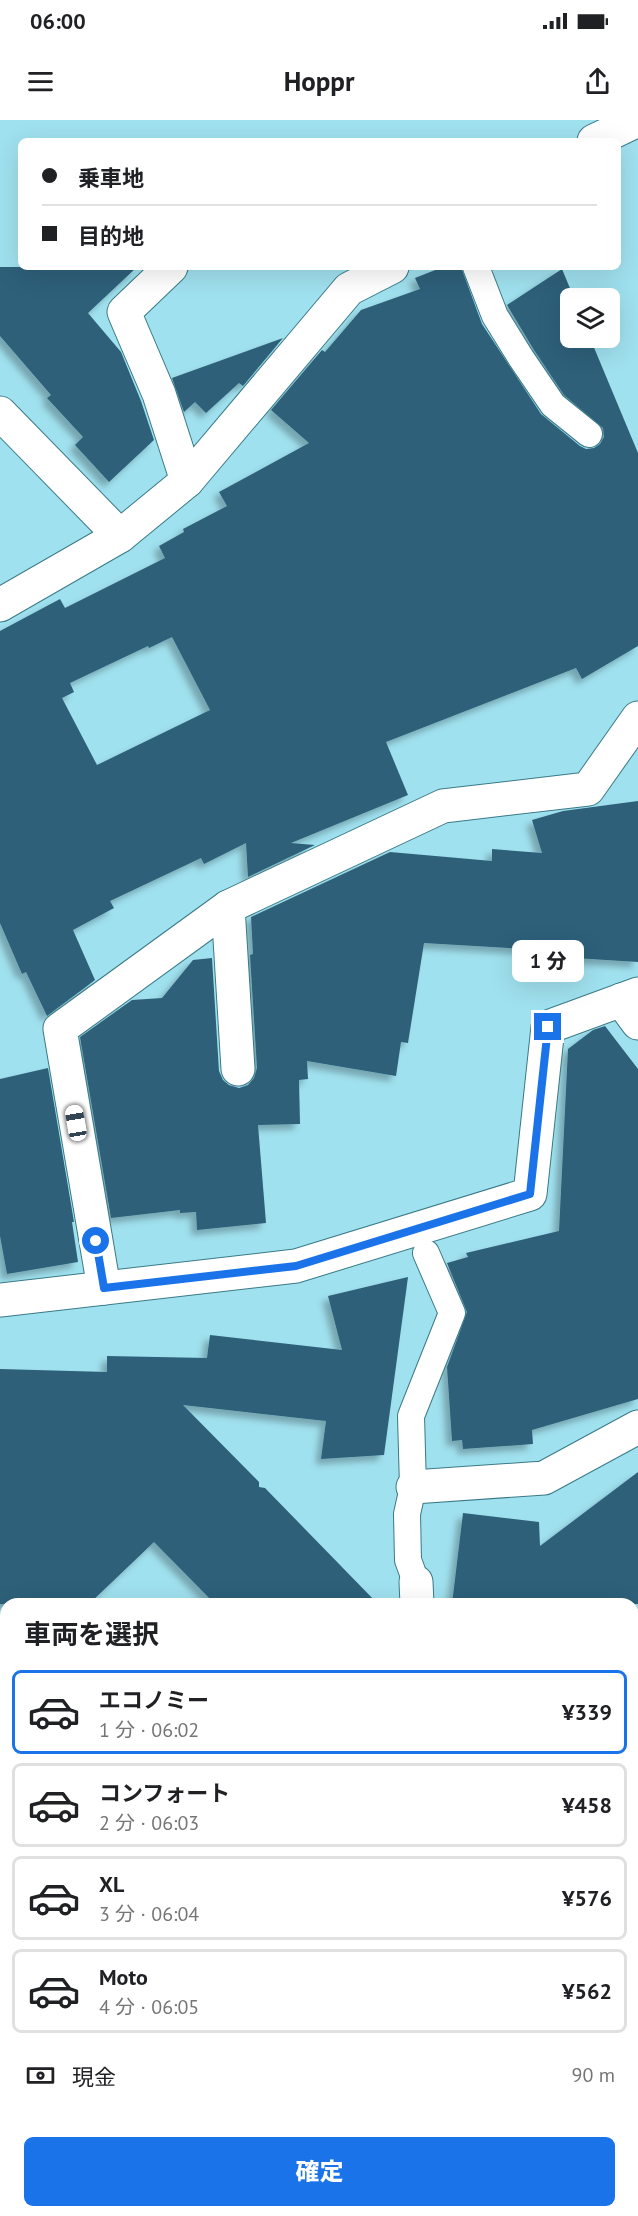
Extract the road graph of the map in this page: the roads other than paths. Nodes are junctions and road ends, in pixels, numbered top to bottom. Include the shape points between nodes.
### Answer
1 (638, 120) edge
2 (600, 138) edge
3 (168, 270) edge
4 (386, 270) edge
5 (477, 270) edge
6 (0, 412) edge
7 (589, 434) dead end
8 (187, 482) junction
9 (120, 536) junction
10 (0, 605) edge
11 (638, 718) edge
12 (228, 907) junction
13 (632, 1006) edge
14 (238, 1069) dead end
15 (426, 1252) dead end
16 (104, 1288) junction
17 (0, 1300) edge
18 (638, 1427) edge
19 (413, 1487) junction
20 (417, 1593) edge

1 - 2 street
3 - 8 street via 124,312 159,394
4 - 8 street via 349,289
5 - 7 lane via 495,316 520,358 553,405
6 - 9 street
8 - 9 street
9 - 10 street
11 - 12 street via 588,789 443,806
12 - 14 street
12 - 16 street via 60,1029
13 - 16 street via 548,1027 530,1194 296,1266
15 - 19 lane via 452,1313 411,1416
16 - 17 street
18 - 19 street via 544,1478
19 - 20 lane via 407,1514 408,1560

